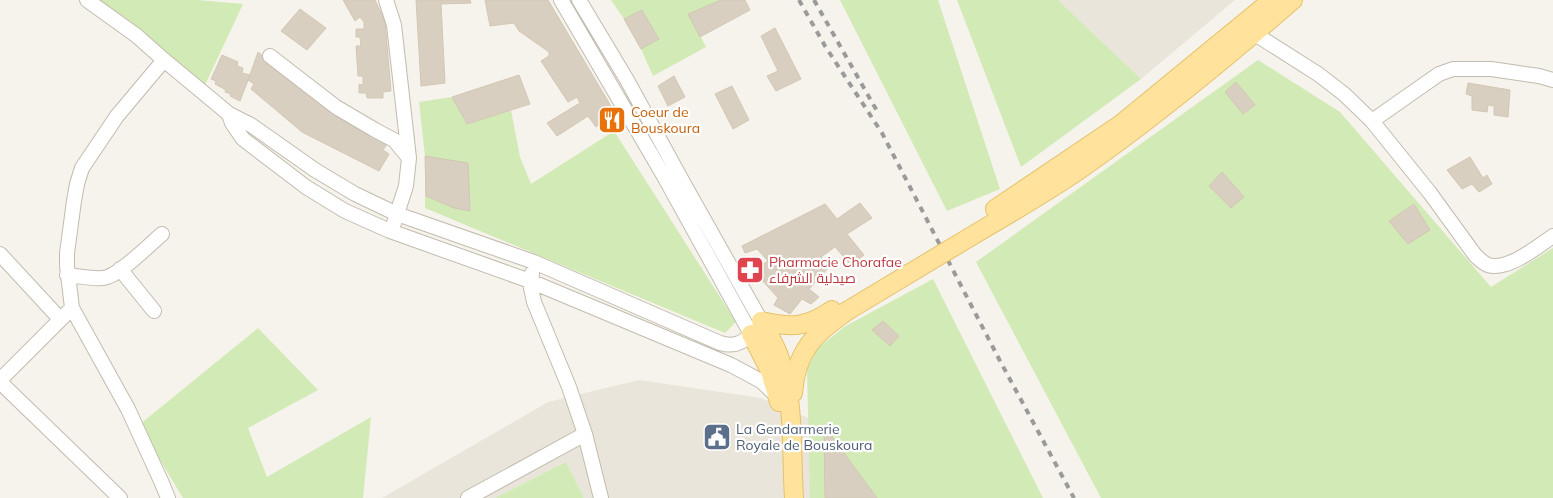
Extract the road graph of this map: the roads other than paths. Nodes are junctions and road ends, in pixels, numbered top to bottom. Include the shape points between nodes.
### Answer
1 (87, 0) edge
2 (386, 0) edge
3 (561, 0) edge
4 (579, 0) edge
5 (1272, 0) edge
6 (1293, 0) edge
7 (1248, 30) junction
8 (270, 56) dead end
9 (164, 60) junction
10 (1553, 80) edge
11 (228, 114) junction
12 (1372, 121) junction
13 (409, 158) junction
14 (397, 214) junction
15 (390, 231) junction
16 (162, 234) dead end
17 (1553, 236) edge
18 (0, 254) edge
19 (534, 262) junction
20 (120, 269) junction
21 (67, 275) junction
22 (530, 281) junction
23 (845, 307) junction
24 (72, 308) junction
25 (154, 310) dead end
26 (60, 319) junction
27 (756, 327) junction
28 (735, 345) junction
29 (731, 365) junction
30 (0, 381) edge
31 (778, 397) junction
32 (791, 428) junction
33 (584, 434) junction
34 (120, 498) edge
35 (168, 498) edge
36 (468, 498) edge
37 (602, 498) edge
38 (782, 498) edge
39 (794, 498) edge

1 - 9 street via 138,36
2 - 13 street via 394,25
3 - 27 street
4 - 27 street via 627,80
5 - 7 main road
6 - 7 main road
7 - 12 street via 1318,74
7 - 23 main road via 967,232
8 - 13 street via 336,107 394,140
9 - 11 street
9 - 21 street via 117,116 82,168 67,253
10 - 12 street via 1491,69 1453,69 1439,74
11 - 14 street via 251,125 335,183
11 - 15 street via 243,139 306,187 345,211
12 - 17 street via 1476,255 1487,264 1500,266 1509,263
13 - 14 street via 406,186
14 - 15 street
14 - 19 street
15 - 22 street
16 - 20 street
18 - 26 street
19 - 22 street
19 - 28 street via 720,343
20 - 21 street via 104,278
20 - 25 street
21 - 24 street
22 - 29 street
22 - 33 street via 534,302 569,387
23 - 27 main road via 801,325
23 - 32 main road via 803,353 794,380
24 - 26 street
24 - 35 street via 128,409
26 - 30 street
27 - 28 street via 746,339
27 - 31 main road
27 - 32 main road via 776,349 783,369
28 - 29 street
29 - 31 street via 761,381
30 - 34 street
31 - 38 main road
32 - 39 main road
33 - 36 street
33 - 37 street

